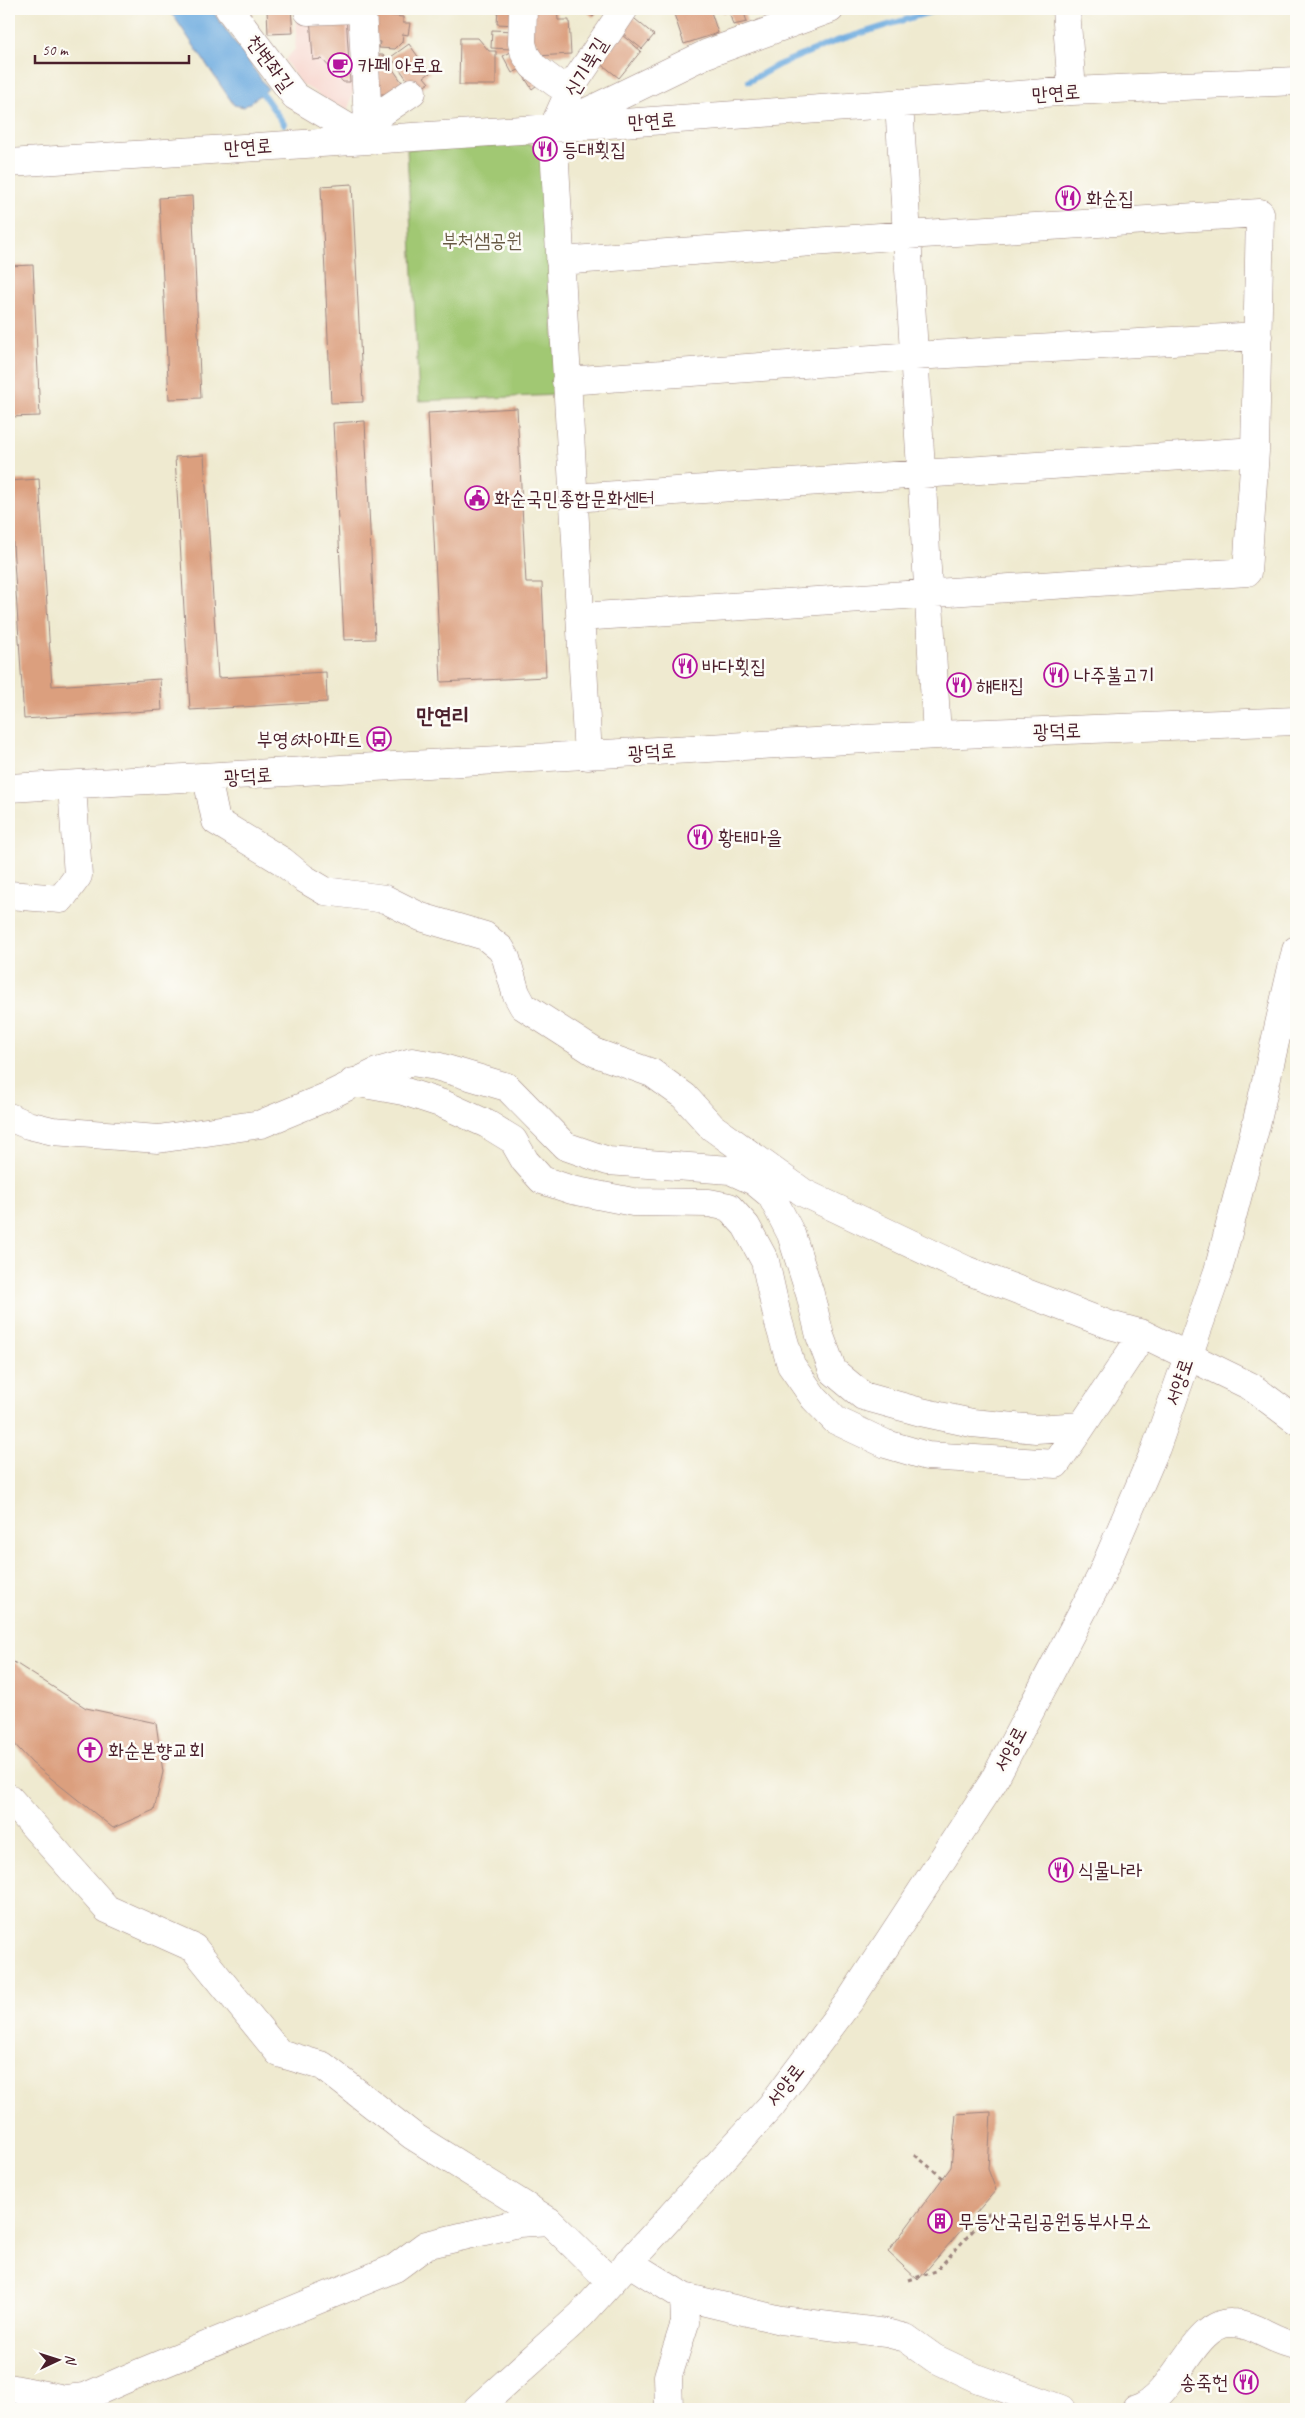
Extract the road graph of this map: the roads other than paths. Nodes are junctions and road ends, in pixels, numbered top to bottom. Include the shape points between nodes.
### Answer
1 (357, 9) edge
2 (362, 9) edge
3 (522, 9) edge
4 (624, 9) edge
5 (829, 9) edge
6 (1066, 9) edge
7 (308, 11) dead end
8 (242, 14) edge
9 (1296, 81) edge
10 (572, 86) junction
11 (1072, 91) junction
12 (412, 92) dead end
13 (899, 103) junction
14 (553, 128) junction
15 (369, 131) junction
16 (9, 163) edge
17 (907, 235) junction
18 (560, 261) junction
19 (1258, 336) junction
20 (914, 356) junction
21 (566, 381) junction
22 (1255, 451) junction
23 (921, 473) junction
24 (573, 498) junction
25 (928, 592) junction
26 (580, 618) junction
27 (1296, 721) edge
28 (937, 736) junction
29 (588, 756) junction
30 (207, 778) junction
31 (72, 785) junction
32 (9, 788) edge
33 (9, 896) edge
34 (1296, 950) edge
35 (353, 1082) junction
36 (9, 1117) edge
37 (1143, 1334) junction
38 (1188, 1357) junction
39 (1296, 1420) edge
40 (1082, 1426) junction
41 (9, 1798) edge
42 (549, 2221) junction
43 (620, 2272) junction
44 (684, 2297) junction
45 (1296, 2345) edge
46 (9, 2388) edge
47 (477, 2409) edge
48 (669, 2409) edge
49 (1061, 2409) edge
50 (1136, 2409) edge

1 - 7 street
2 - 15 street
3 - 10 street via 525,54 533,66 557,84
4 - 10 street, 신기북길
5 - 14 street via 706,54
6 - 11 street
8 - 15 street, 천변좌길 via 276,73 295,96
9 - 11 street, 만연로
10 - 14 street, 신기북길
11 - 13 street, 만연로
12 - 15 street
13 - 14 street, 만연로
13 - 17 street
14 - 15 street, 만연로
14 - 18 street
15 - 16 street, 만연로
17 - 18 street
17 - 19 street via 1260,213
17 - 20 street
18 - 21 street
19 - 20 street
19 - 22 street
20 - 21 street
20 - 23 street
21 - 24 street
22 - 23 street
22 - 25 street via 1247,572
23 - 24 street
23 - 25 street
24 - 26 street
25 - 26 street
25 - 28 street
26 - 29 street
27 - 28 street, 광덕로
28 - 29 street, 광덕로
29 - 30 street, 광덕로
30 - 31 street, 광덕로
30 - 37 street via 216,821 325,891 385,899 422,917 486,936 506,958 523,1006 596,1053 652,1073 684,1096 712,1128 804,1193 966,1270 1110,1325
31 - 32 street, 광덕로
31 - 33 street via 78,876 60,900
34 - 38 street, 서양로 via 1218,1270
35 - 36 street via 324,1098 261,1124 158,1139 53,1131
35 - 40 street via 412,1062 436,1066 507,1087 565,1146 608,1161 730,1170 754,1180 770,1195 791,1234 820,1336 834,1370 863,1396 972,1423 1036,1429
35 - 40 street via 403,1091 443,1104 487,1124 513,1140 542,1180 572,1190 633,1202 709,1203 729,1207 746,1226 764,1261 791,1365 834,1420 886,1444 927,1456 1056,1464
37 - 38 street
37 - 40 street
38 - 39 street via 1250,1386
38 - 43 street, 서양로 via 1156,1448 1100,1578 993,1782 851,1998 782,2090
41 - 42 street via 107,1909 194,1948 280,2053 324,2066 413,2136
42 - 43 street
42 - 46 street via 519,2223 426,2245 395,2268 85,2397 65,2398
43 - 44 street
43 - 47 street, 서양로 via 581,2315
44 - 48 street via 685,2322 668,2376
44 - 49 street via 781,2320 906,2338 934,2358 976,2378
45 - 50 street via 1281,2342 1250,2327 1224,2323 1206,2334 1175,2377 1152,2400

